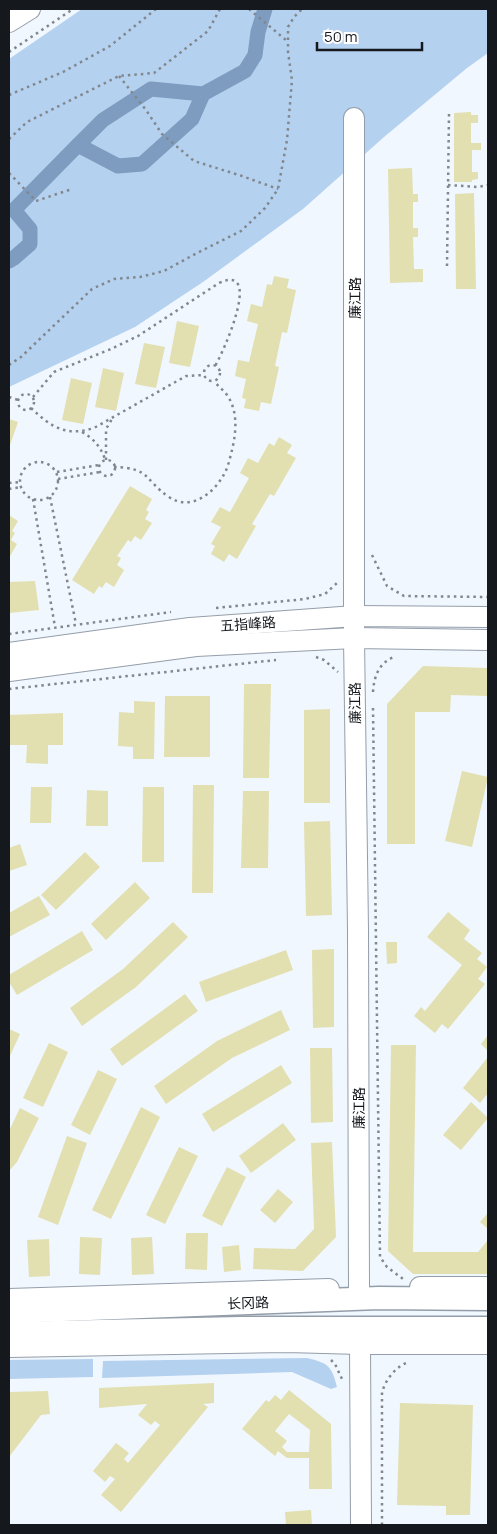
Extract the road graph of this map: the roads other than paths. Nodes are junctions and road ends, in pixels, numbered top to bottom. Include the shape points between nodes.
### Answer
1 (30, 9) edge
2 (9, 22) edge
3 (354, 118) dead end
4 (355, 616) junction
5 (488, 618) edge
6 (354, 638) junction
7 (488, 640) edge
8 (9, 653) edge
9 (9, 671) edge
10 (488, 1287) edge
11 (359, 1288) junction
12 (286, 1290) junction
13 (9, 1299) edge
14 (488, 1299) edge
15 (233, 1304) junction
16 (9, 1312) edge
17 (241, 1328) junction
18 (9, 1333) edge
19 (485, 1339) edge
20 (287, 1342) junction
21 (360, 1344) junction
22 (9, 1347) edge
23 (361, 1525) edge

1 - 2 street
3 - 4 street, 廉江路
4 - 5 street, 五指峰路
4 - 6 street, 廉江路
4 - 8 street, 五指峰路 via 190,628
6 - 7 street, 五指峰路
6 - 9 street, 五指峰路 via 196,646
6 - 11 street, 廉江路
10 - 11 street
11 - 12 street
12 - 13 street
12 - 15 main road
14 - 15 main road, 长冈路 via 379,1298
15 - 16 main road, 长冈路
17 - 18 main road, 长冈路
17 - 19 main road, 长冈路
17 - 20 main road
19 - 21 street
20 - 21 street
20 - 22 street
21 - 23 street

